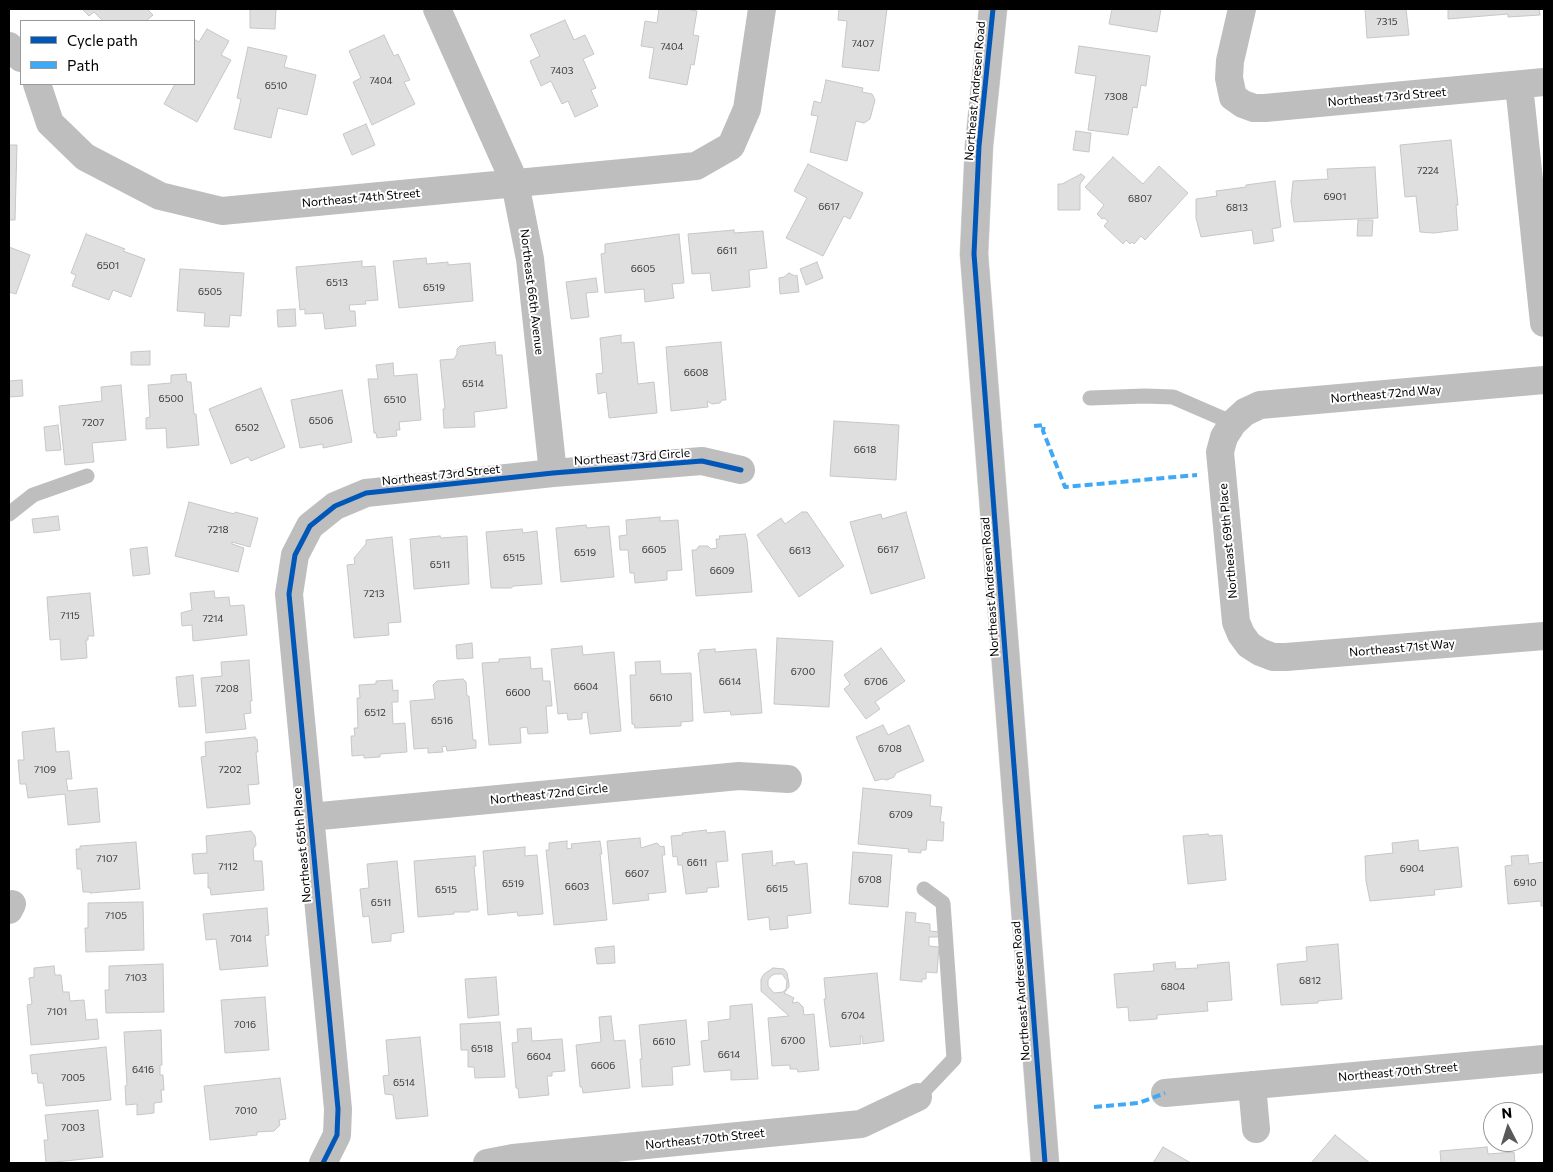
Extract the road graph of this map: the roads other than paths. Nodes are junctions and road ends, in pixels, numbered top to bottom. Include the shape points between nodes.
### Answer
1 (437, 9) edge
2 (762, 9) edge
3 (992, 9) edge
4 (1242, 9) edge
5 (9, 46) edge
6 (20, 57) edge
7 (1531, 83) edge
8 (38, 85) edge
9 (515, 183) junction
10 (1544, 323) edge
11 (1544, 380) edge
12 (1090, 398) dead end
13 (1233, 423) junction
14 (741, 470) dead end
15 (553, 473) junction
16 (87, 476) dead end
17 (9, 514) edge
18 (310, 526) joint
19 (1544, 636) edge
20 (1260, 652) joint
21 (788, 778) dead end
22 (310, 817) junction
23 (924, 889) dead end
24 (1544, 1058) edge
25 (1252, 1085) junction
26 (1166, 1093) dead end
27 (918, 1098) joint
28 (1256, 1129) dead end
29 (323, 1163) edge
30 (487, 1163) edge
31 (1045, 1163) edge

1 - 9 street, Northeast 66th Avenue
2 - 9 street, Northeast 74th Street via 747,109 731,146 696,166
3 - 31 street, Northeast Andresen Road via 979,146 974,254
4 - 7 street, Northeast 73rd Street via 1229,78 1233,97 1254,108
5 - 6 street
7 - 10 street
8 - 9 street, Northeast 74th Street via 50,123 85,157 160,196 222,211
9 - 15 street, Northeast 66th Avenue via 530,259
11 - 13 street, Northeast 72nd Way via 1260,405
12 - 13 lane via 1173,397
13 - 20 street, Northeast 69th Place via 1224,436 1220,452 1236,622 1241,634
14 - 15 street, Northeast 73rd Circle via 702,461
15 - 18 street, Northeast 73rd Street via 366,493 334,506
16 - 17 lane via 33,495
18 - 22 street, Northeast 65th Place via 295,555 289,594
19 - 20 street, Northeast 71st Way via 1286,657
21 - 22 street, Northeast 72nd Circle via 739,776
22 - 29 street, Northeast 65th Place via 338,1109 337,1136
23 - 27 lane via 943,903 954,1059
24 - 25 street, Northeast 70th Street
25 - 26 street, Northeast 70th Street
25 - 28 street
27 - 30 street, Northeast 70th Street via 861,1124

